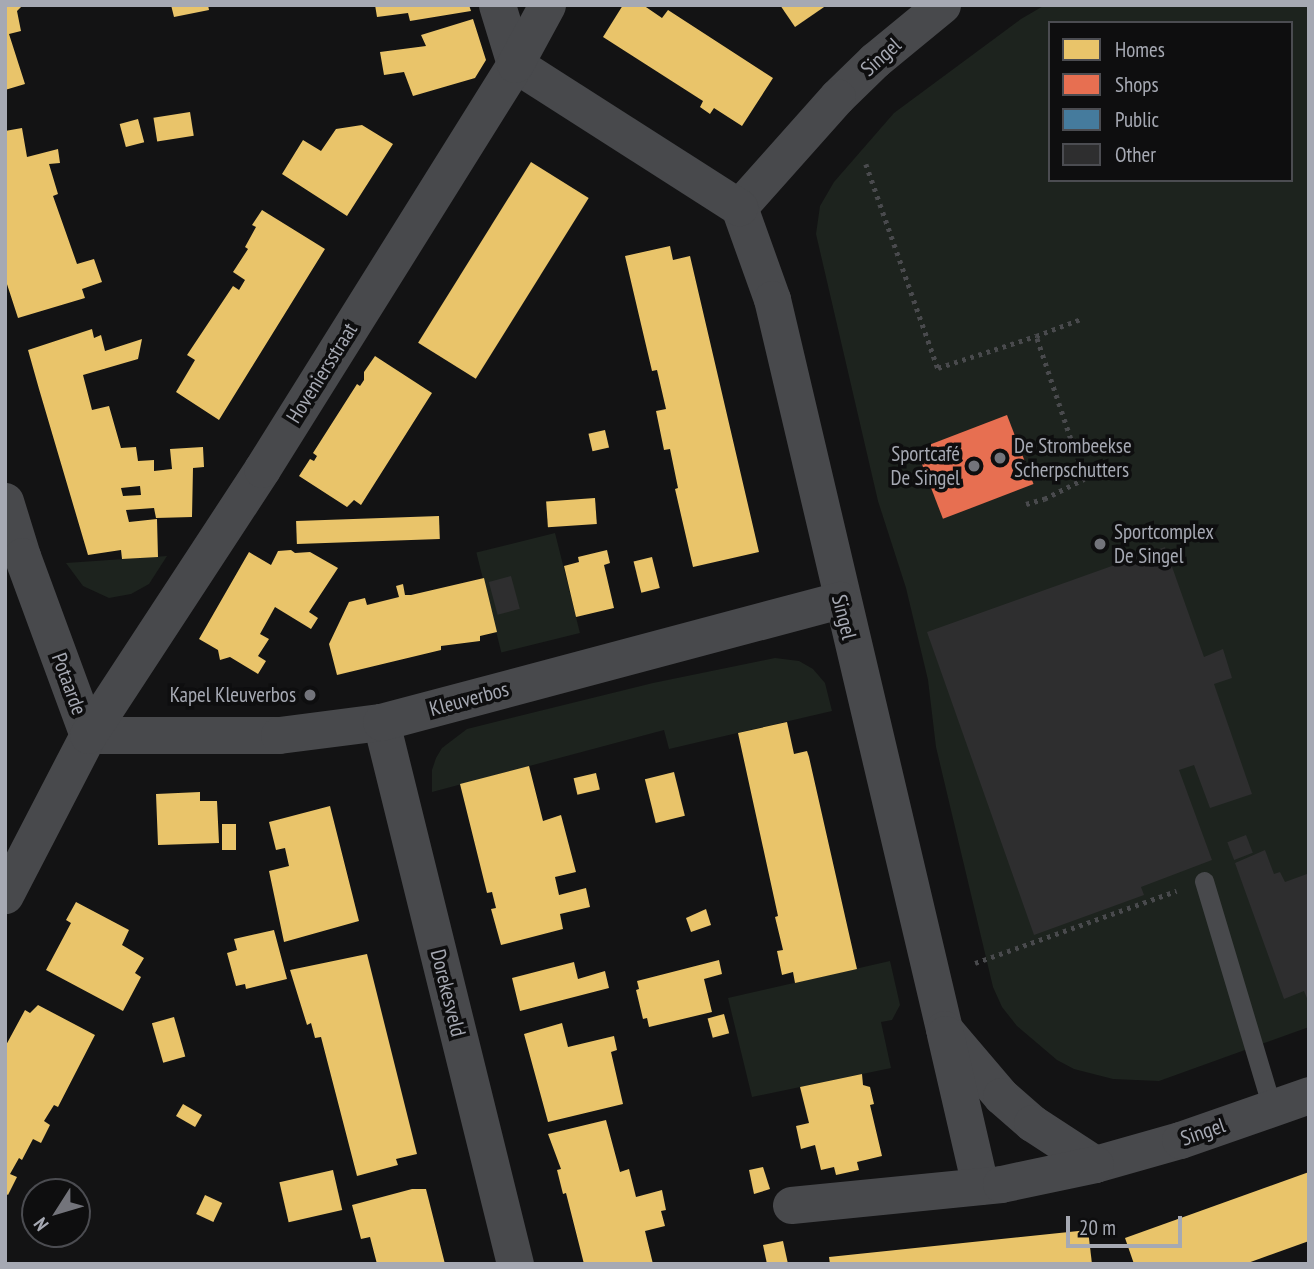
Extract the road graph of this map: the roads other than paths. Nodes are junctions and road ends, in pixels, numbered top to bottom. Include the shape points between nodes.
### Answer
1 (497, 5) edge
2 (547, 5) edge
3 (942, 5) edge
4 (515, 64) junction
5 (739, 206) junction
6 (5, 501) edge
7 (840, 600) junction
8 (381, 723) junction
9 (89, 735) junction
10 (1204, 881) road end
11 (5, 895) edge
12 (944, 1029) junction
13 (1309, 1095) edge
14 (1272, 1108) junction
15 (1095, 1164) junction
16 (980, 1186) junction
17 (791, 1205) dead end
18 (515, 1264) edge

1 - 4 street
2 - 4 street, Hoveniersstraat
3 - 5 street, Singel via 837,97
4 - 5 street
4 - 9 street, Hoveniersstraat via 241,503
5 - 7 street, Singel via 772,299
6 - 9 street, Potaarde
7 - 8 street, Kleuverbos
7 - 12 street, Singel
8 - 9 street, Kleuverbos via 279,735
8 - 18 street, Dorekesveld
9 - 11 street, Potaarde
10 - 14 lane
12 - 15 street, Singel via 1011,1105
12 - 16 street, Singel
13 - 14 street, Singel
14 - 15 street, Singel
15 - 16 street, Singel
16 - 17 street, Singel

